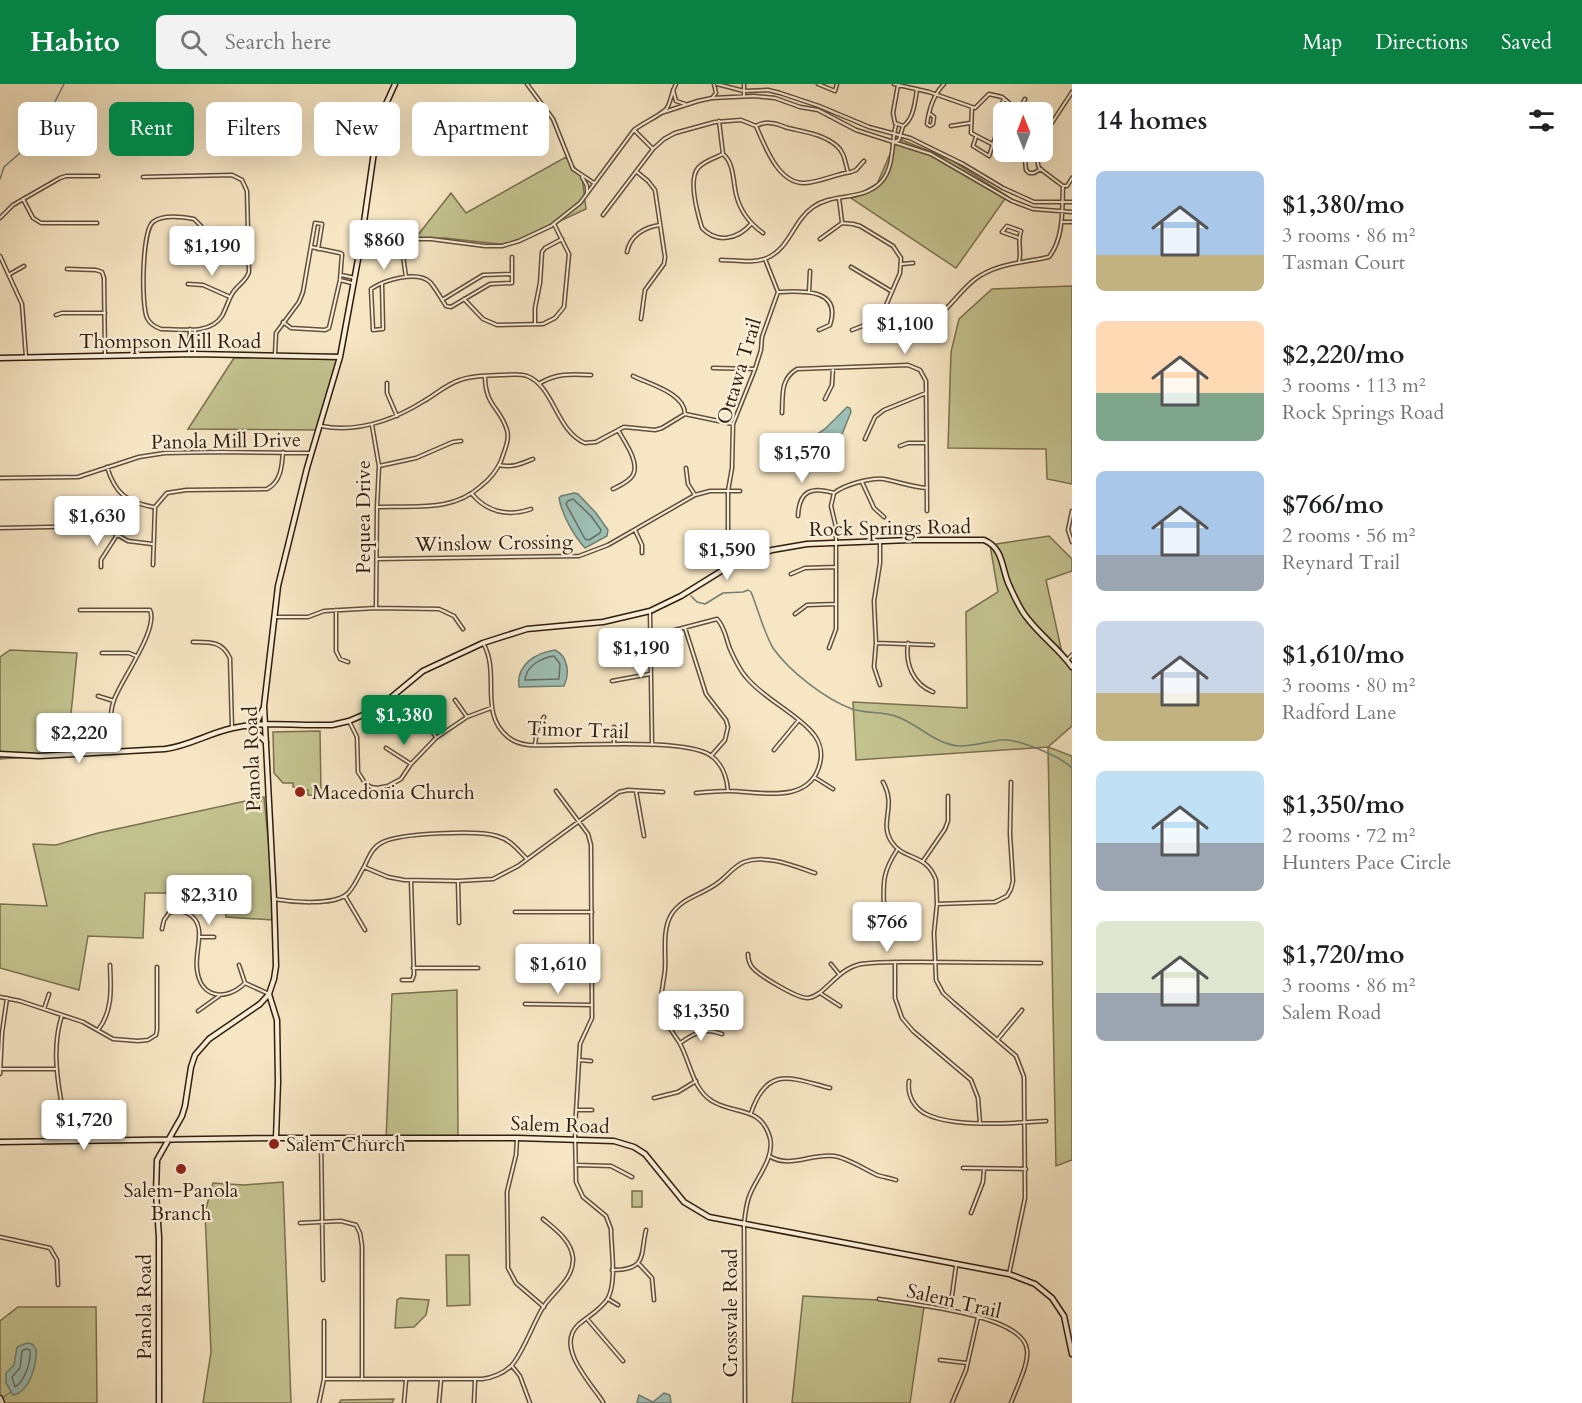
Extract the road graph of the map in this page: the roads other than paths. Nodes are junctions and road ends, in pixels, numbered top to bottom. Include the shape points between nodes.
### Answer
1 (395, 84) edge
2 (527, 84) edge
3 (676, 84) edge
4 (715, 84) edge
5 (744, 84) edge
6 (818, 84) edge
7 (837, 84) edge
8 (944, 84) edge
9 (824, 85) edge
10 (896, 85) edge
11 (917, 89) junction
12 (673, 90) junction
13 (744, 91) junction
14 (1072, 92) edge
15 (935, 94) junction
16 (745, 97) junction
17 (712, 99) junction
18 (1004, 99) junction
19 (1025, 99) dead end
20 (1003, 102) edge
21 (1007, 102) edge
22 (1024, 102) edge
23 (688, 104) junction
24 (972, 106) junction
25 (661, 113) junction
26 (930, 114) dead end
27 (1053, 121) edge
28 (719, 122) junction
29 (970, 123) junction
30 (896, 125) junction
31 (756, 126) junction
32 (903, 126) junction
33 (951, 126) dead end
34 (634, 130) junction
35 (894, 133) junction
36 (902, 135) junction
37 (976, 137) junction
38 (894, 142) junction
39 (992, 144) joint
40 (652, 149) junction
41 (723, 154) junction
42 (864, 161) dead end
43 (1025, 162) edge
44 (1038, 162) edge
45 (1041, 169) junction
46 (637, 172) junction
47 (848, 172) junction
48 (580, 174) junction
49 (98, 176) dead end
50 (143, 177) dead end
51 (1072, 178) edge
52 (595, 183) junction
53 (1063, 186) junction
54 (587, 193) junction
55 (839, 198) junction
56 (23, 199) junction
57 (1062, 202) junction
58 (1072, 202) edge
59 (1062, 212) junction
60 (1072, 212) edge
61 (603, 215) dead end
62 (0, 218) edge
63 (1062, 222) junction
64 (1072, 222) edge
65 (97, 223) dead end
66 (842, 223) junction
67 (554, 224) junction
68 (751, 224) junction
69 (660, 225) junction
70 (763, 233) dead end
71 (1019, 238) junction
72 (562, 239) junction
73 (820, 239) dead end
74 (204, 242) dead end
75 (401, 242) junction
76 (361, 243) junction
77 (311, 247) junction
78 (318, 249) junction
79 (627, 252) dead end
80 (0, 256) edge
81 (512, 257) dead end
82 (765, 259) junction
83 (721, 260) dead end
84 (1018, 262) junction
85 (913, 263) dead end
86 (902, 264) junction
87 (24, 266) dead end
88 (851, 267) dead end
89 (67, 269) dead end
90 (810, 271) dead end
91 (10, 274) junction
92 (512, 274) junction
93 (341, 276) junction
94 (406, 277) junction
95 (340, 280) junction
96 (354, 280) junction
97 (382, 283) junction
98 (188, 284) dead end
99 (891, 291) junction
100 (778, 292) junction
101 (809, 292) junction
102 (230, 297) junction
103 (464, 299) junction
104 (442, 300) junction
105 (944, 311) junction
106 (105, 313) junction
107 (56, 315) dead end
108 (641, 319) dead end
109 (283, 322) junction
110 (535, 324) junction
111 (190, 329) junction
112 (195, 329) junction
113 (819, 330) dead end
114 (852, 330) dead end
115 (189, 354) junction
116 (195, 354) junction
117 (275, 355) junction
118 (105, 356) junction
119 (26, 357) junction
120 (340, 357) junction
121 (0, 358) edge
122 (713, 368) dead end
123 (833, 368) junction
124 (755, 369) junction
125 (591, 375) dead end
126 (485, 376) junction
127 (633, 376) dead end
128 (387, 383) dead end
129 (540, 383) junction
130 (926, 393) junction
131 (825, 399) dead end
132 (782, 412) dead end
133 (685, 414) junction
134 (397, 416) junction
135 (733, 424) junction
136 (321, 426) junction
137 (372, 426) junction
138 (618, 430) junction
139 (865, 439) dead end
140 (461, 441) dead end
141 (926, 443) junction
142 (900, 446) dead end
143 (283, 452) junction
144 (312, 453) junction
145 (533, 459) dead end
146 (499, 465) junction
147 (379, 466) junction
148 (107, 467) junction
149 (686, 468) dead end
150 (0, 478) edge
151 (862, 483) junction
152 (927, 488) junction
153 (613, 489) dead end
154 (728, 491) junction
155 (740, 491) dead end
156 (472, 494) junction
157 (834, 494) junction
158 (695, 495) junction
159 (155, 507) junction
160 (377, 507) junction
161 (531, 509) dead end
162 (927, 511) dead end
163 (1072, 511) edge
164 (798, 516) dead end
165 (884, 517) dead end
166 (0, 528) edge
167 (635, 530) junction
168 (117, 535) junction
169 (880, 542) junction
170 (1072, 542) edge
171 (836, 543) junction
172 (154, 544) junction
173 (642, 554) dead end
174 (377, 559) junction
175 (153, 565) dead end
176 (731, 565) junction
177 (100, 567) dead end
178 (836, 567) junction
179 (791, 574) dead end
180 (836, 604) junction
181 (376, 608) junction
182 (80, 610) dead end
183 (336, 610) junction
184 (650, 611) junction
185 (795, 614) dead end
186 (276, 617) junction
187 (463, 628) dead end
188 (685, 628) junction
189 (652, 636) junction
190 (193, 642) dead end
191 (876, 643) junction
192 (908, 643) junction
193 (483, 644) junction
194 (933, 645) dead end
195 (829, 648) dead end
196 (102, 653) dead end
197 (1072, 655) edge
198 (136, 656) junction
199 (1067, 660) junction
200 (348, 662) dead end
201 (1072, 667) edge
202 (651, 674) junction
203 (612, 681) dead end
204 (880, 685) dead end
205 (933, 692) dead end
206 (98, 696) dead end
207 (455, 700) dead end
208 (114, 701) junction
209 (264, 706) junction
210 (490, 708) junction
211 (467, 717) junction
212 (544, 717) dead end
213 (424, 720) dead end
214 (349, 721) junction
215 (798, 721) junction
216 (266, 725) junction
217 (246, 726) junction
218 (614, 727) dead end
219 (232, 728) junction
220 (436, 738) junction
221 (267, 743) junction
222 (614, 744) junction
223 (535, 745) junction
224 (652, 745) junction
225 (386, 748) dead end
226 (774, 750) dead end
227 (113, 751) junction
228 (0, 754) edge
229 (711, 756) junction
230 (411, 764) junction
231 (814, 777) junction
232 (883, 782) dead end
233 (1011, 782) dead end
234 (833, 789) dead end
235 (636, 790) junction
236 (556, 791) dead end
237 (728, 791) junction
238 (663, 792) dead end
239 (696, 793) dead end
240 (948, 796) dead end
241 (578, 821) junction
242 (644, 836) dead end
243 (897, 850) junction
244 (527, 858) junction
245 (923, 861) junction
246 (363, 867) junction
247 (815, 873) dead end
248 (411, 881) junction
249 (458, 881) junction
250 (345, 896) junction
251 (274, 899) junction
252 (937, 904) junction
253 (514, 912) dead end
254 (592, 912) junction
255 (884, 916) dead end
256 (459, 924) dead end
257 (162, 929) dead end
258 (365, 930) dead end
259 (200, 937) junction
260 (214, 937) dead end
261 (748, 954) dead end
262 (524, 958) dead end
263 (591, 958) junction
264 (895, 962) junction
265 (934, 962) junction
266 (831, 963) dead end
267 (1041, 963) dead end
268 (110, 965) dead end
269 (238, 965) dead end
270 (157, 967) dead end
271 (413, 968) junction
272 (478, 968) dead end
273 (839, 974) junction
274 (402, 980) dead end
275 (245, 983) junction
276 (820, 993) junction
277 (49, 994) dead end
278 (269, 994) junction
279 (219, 996) junction
280 (0, 997) edge
281 (7, 998) junction
282 (264, 1000) junction
283 (271, 1004) junction
284 (525, 1004) dead end
285 (592, 1005) junction
286 (840, 1006) dead end
287 (44, 1009) junction
288 (198, 1011) dead end
289 (1022, 1011) dead end
290 (62, 1015) junction
291 (98, 1030) junction
292 (722, 1034) dead end
293 (998, 1039) junction
294 (680, 1043) junction
295 (579, 1060) junction
296 (591, 1061) dead end
297 (1, 1069) edge
298 (57, 1069) junction
299 (0, 1074) edge
300 (696, 1081) junction
301 (909, 1081) dead end
302 (830, 1089) dead end
303 (654, 1098) dead end
304 (61, 1100) dead end
305 (576, 1110) junction
306 (592, 1110) dead end
307 (751, 1113) junction
308 (1046, 1121) dead end
309 (980, 1123) junction
310 (1026, 1123) junction
311 (276, 1138) junction
312 (517, 1138) junction
313 (321, 1139) junction
314 (575, 1139) junction
315 (167, 1140) junction
316 (0, 1142) edge
317 (769, 1156) junction
318 (577, 1165) junction
319 (963, 1168) dead end
320 (984, 1169) junction
321 (1026, 1169) junction
322 (632, 1176) dead end
323 (896, 1180) dead end
324 (971, 1213) dead end
325 (543, 1219) dead end
326 (323, 1221) junction
327 (300, 1223) dead end
328 (744, 1224) junction
329 (646, 1230) dead end
330 (0, 1237) edge
331 (638, 1263) junction
332 (956, 1263) junction
333 (612, 1270) junction
334 (1009, 1274) junction
335 (323, 1280) dead end
336 (58, 1285) dead end
337 (608, 1299) junction
338 (879, 1299) dead end
339 (654, 1300) dead end
340 (618, 1305) dead end
341 (544, 1307) junction
342 (950, 1311) junction
343 (978, 1317) junction
344 (587, 1319) junction
345 (324, 1321) dead end
346 (1072, 1354) edge
347 (940, 1360) dead end
348 (623, 1361) dead end
349 (967, 1364) junction
350 (512, 1366) junction
351 (324, 1379) junction
352 (362, 1379) junction
353 (406, 1380) junction
354 (441, 1380) junction
355 (475, 1380) junction
356 (0, 1398) edge
357 (603, 1402) edge
358 (2, 1403) edge
359 (159, 1403) edge
360 (319, 1403) edge
361 (404, 1403) edge
362 (440, 1403) edge
363 (474, 1403) edge
364 (530, 1403) edge
365 (745, 1403) edge
366 (952, 1403) edge
367 (1011, 1403) edge

1 - 76 street, Panola Road via 381,115
2 - 48 street via 553,119 573,170
3 - 12 street
4 - 13 street
4 - 17 street
5 - 13 street
6 - 9 street
7 - 9 street via 835,91
8 - 15 street
10 - 11 street
10 - 30 street
11 - 15 street
11 - 32 street via 913,113
12 - 23 street via 676,101
12 - 25 street via 667,108
13 - 16 street
13 - 35 street via 780,93
14 - 27 street
15 - 24 street
15 - 26 street
16 - 17 street
16 - 38 street via 765,97 818,110 856,130
17 - 23 street
18 - 20 street
18 - 21 street
18 - 24 street via 989,93 975,108
19 - 22 street
23 - 25 street
24 - 29 street
25 - 34 street
28 - 31 street via 741,120
28 - 40 street via 675,133
28 - 41 street
29 - 33 street
29 - 37 street via 971,133
30 - 32 street
30 - 35 street
31 - 47 street via 767,122 813,133 837,146
31 - 47 street via 777,168 795,181 805,183
32 - 36 street
34 - 40 street
34 - 52 street
35 - 36 street
35 - 38 street
36 - 38 street
36 - 57 street via 1023,198
37 - 39 street
37 - 39 street via 973,146 989,156
38 - 55 street via 887,172 880,183 861,195
38 - 59 street via 931,154 1012,201 1033,209
40 - 46 street
41 - 68 street via 730,164 738,203
41 - 68 street via 704,163 694,177 702,228 715,238 734,237
42 - 47 street
43 - 45 street via 1029,173
44 - 45 street
45 - 53 street
46 - 61 street
46 - 69 street via 655,190
48 - 52 street
48 - 54 street
49 - 56 street via 66,176
50 - 102 street via 226,175 242,180 247,191 249,272
51 - 53 street
52 - 54 street
53 - 57 street
54 - 67 street
55 - 66 street
55 - 82 street via 820,203 807,212 783,247
56 - 62 street
56 - 65 street via 33,218 41,223
57 - 58 street
57 - 59 street
59 - 60 street
59 - 63 street
63 - 64 street
63 - 84 street via 1049,257
66 - 73 street
66 - 86 street via 860,226 882,239 898,252
67 - 72 street
67 - 75 street via 502,246 431,239
68 - 70 street
69 - 79 street via 648,226 638,233
69 - 108 street via 664,264 645,290
71 - 71 street via 1010,235 1002,232 1007,225 1021,231
71 - 84 street via 1022,251
72 - 110 street via 542,252
72 - 110 street via 569,254 564,307 555,318
74 - 111 street via 198,222 186,218 158,219 150,225 146,239 147,317 161,329
75 - 76 street
75 - 94 street
76 - 96 street, Panola Road
77 - 78 street
77 - 78 street via 315,223 322,224
77 - 109 street via 303,292
78 - 93 street via 340,253
80 - 91 street
81 - 92 street
82 - 83 street
82 - 100 street
84 - 105 street via 974,280
85 - 86 street
86 - 99 street
87 - 91 street
88 - 99 street
89 - 106 street via 102,272
90 - 101 street
91 - 119 street via 22,304
92 - 103 street via 512,283 490,284
92 - 104 street via 483,275
93 - 95 street
93 - 96 street
94 - 97 street
94 - 104 street via 429,281
95 - 96 street
95 - 109 street via 329,328 291,328
96 - 120 street, Panola Road
97 - 97 street via 372,289 373,330 383,328
98 - 102 street via 203,285
99 - 114 street via 890,300 876,318
100 - 101 street
100 - 124 street, Ottawa Trail
101 - 113 street via 822,295 833,309 830,325
102 - 112 street via 215,324
103 - 104 street via 449,307
103 - 110 street via 491,324
105 - 105 street via 936,309 925,322 938,326
106 - 107 street
106 - 118 street
109 - 117 street via 276,333
111 - 112 street
111 - 115 street
112 - 116 street
115 - 116 street, Thompson Mill Road
115 - 118 street, Thompson Mill Road
116 - 117 street, Thompson Mill Road
117 - 120 street, Thompson Mill Road
118 - 119 street, Thompson Mill Road
119 - 121 street, Thompson Mill Road
120 - 136 street, Panola Road
122 - 124 street
123 - 130 street via 914,366 923,374
123 - 131 street via 832,385
123 - 132 street via 797,369 789,373 783,388
124 - 135 street, Ottawa Trail
125 - 129 street via 552,376
126 - 129 street via 521,374
126 - 134 street via 457,381
126 - 146 street via 490,403 507,432
127 - 133 street via 680,401
128 - 134 street
129 - 138 street via 561,420 580,441 596,442
130 - 139 street via 884,410 871,422
130 - 141 street
133 - 135 street
133 - 138 street via 655,430 631,426
134 - 137 street
135 - 154 street, Ottawa Trail
136 - 137 street
136 - 144 street, Panola Road
137 - 147 street, Pequea Drive
138 - 153 street via 634,470 629,480
140 - 147 street via 416,458
141 - 142 street
141 - 152 street
143 - 144 street, Panola Mill Drive
143 - 148 street, Panola Mill Drive via 165,453
143 - 159 street via 274,486 172,491
144 - 186 street, Panola Road via 281,570
145 - 146 street via 514,466
146 - 156 street via 492,477
147 - 160 street, Pequea Drive
148 - 150 street, Panola Mill Drive via 78,477
148 - 159 street via 117,490 138,503
149 - 158 street via 688,484
151 - 152 street via 883,479
151 - 157 street via 844,486
151 - 165 street via 874,508
152 - 162 street
154 - 155 street, Winslow Crossing
154 - 158 street, Winslow Crossing
154 - 176 street, Ottawa Trail
156 - 160 street via 444,506
156 - 161 street via 489,509
157 - 164 street via 815,490 806,494 800,500
157 - 171 street via 831,506
158 - 167 street, Winslow Crossing
159 - 172 street
160 - 174 street, Pequea Drive
163 - 170 street via 1068,530
166 - 168 street via 97,526
167 - 173 street
167 - 174 street, Winslow Crossing via 579,556
168 - 172 street via 134,543
168 - 177 street
169 - 171 street, Rock Springs Road
169 - 191 street via 874,602
169 - 199 street, Rock Springs Road via 989,542 1000,554 1006,580 1027,618
171 - 176 street, Rock Springs Road via 772,550
171 - 178 street
172 - 175 street
174 - 181 street, Pequea Drive
176 - 184 street, Rock Springs Road
178 - 179 street via 805,568
178 - 180 street
180 - 185 street via 807,605
180 - 195 street via 836,629
181 - 183 street
181 - 187 street via 444,610
182 - 198 street via 150,610 151,625
183 - 186 street via 308,617
183 - 200 street via 336,651 340,659
184 - 189 street
184 - 193 street, Rock Springs Road via 603,622 527,629
186 - 209 street, Panola Road
188 - 189 street
188 - 215 street via 717,619 745,676
188 - 229 street via 706,694 728,727 725,740
189 - 202 street
190 - 219 street via 213,642 224,647 230,658
191 - 192 street
191 - 204 street via 874,666
192 - 194 street
192 - 205 street via 908,662 917,683
193 - 210 street via 492,671
193 - 214 street, Rock Springs Road via 423,671 377,709
196 - 198 street
197 - 199 street
198 - 208 street
199 - 201 street, Rock Springs Road
202 - 203 street
202 - 224 street
206 - 208 street
207 - 211 street
208 - 227 street
209 - 216 street, Panola Road
209 - 217 street via 258,720
210 - 211 street
210 - 223 street, Timor Trail via 506,735
211 - 220 street
212 - 223 street
213 - 220 street
214 - 216 street, Rock Springs Road via 332,725
214 - 230 street via 357,737 358,772 365,783 377,788 394,784
215 - 226 street
215 - 231 street via 814,735 820,747 821,760
216 - 217 street, Rock Springs Road
216 - 221 street, Panola Road
217 - 219 street, Rock Springs Road
217 - 221 street
218 - 222 street
219 - 227 street, Rock Springs Road via 178,747
220 - 230 street
221 - 251 street, Panola Road
222 - 223 street, Timor Trail
222 - 224 street, Timor Trail
224 - 229 street, Timor Trail via 694,748
225 - 230 street
227 - 228 street, Rock Springs Road via 39,756
229 - 237 street via 724,773
231 - 234 street
231 - 237 street via 802,788 784,794
232 - 243 street via 890,801 887,831
233 - 252 street via 1013,881 1009,893 995,902
235 - 238 street
235 - 241 street via 619,792
235 - 242 street
236 - 241 street
237 - 239 street
240 - 245 street via 945,829
241 - 244 street
241 - 254 street via 591,845
243 - 245 street
243 - 255 street via 886,867
244 - 246 street via 512,843 491,835 409,836 384,842 369,855
244 - 249 street via 493,879
245 - 252 street via 936,880
246 - 248 street
246 - 250 street
247 - 294 street via 768,860 743,863 676,908 667,925 661,996 666,1023
248 - 249 street
248 - 271 street
249 - 256 street
250 - 251 street via 332,901
250 - 258 street
251 - 278 street, Panola Road via 276,966
252 - 265 street
253 - 254 street
254 - 263 street
257 - 259 street via 169,913 180,910 196,920
259 - 260 street
259 - 279 street via 198,976 207,989
261 - 276 street via 748,961 763,977 796,996 807,998
262 - 263 street
263 - 285 street
264 - 265 street
264 - 273 street via 859,964
264 - 309 street via 895,998 902,1018 971,1080 978,1098
265 - 267 street
265 - 293 street via 936,980 943,993
266 - 273 street
268 - 291 street via 109,1011
269 - 275 street
270 - 291 street via 156,1035 148,1040 125,1041
271 - 272 street
271 - 274 street via 412,980
273 - 276 street
275 - 278 street
275 - 279 street
276 - 286 street
277 - 287 street
278 - 282 street, Panola Road
278 - 283 street
279 - 288 street
280 - 281 street
281 - 287 street
281 - 297 street
282 - 283 street
282 - 315 street, Panola Road via 200,1049 190,1067 182,1116
283 - 311 street via 278,1020
284 - 285 street
285 - 295 street
287 - 290 street
289 - 293 street
290 - 291 street
290 - 298 street
292 - 294 street via 700,1031
293 - 310 street via 1016,1056 1022,1069
294 - 300 street
295 - 296 street
295 - 305 street
297 - 298 street
297 - 299 street
298 - 304 street
300 - 303 street via 678,1092
300 - 307 street via 711,1101
301 - 309 street via 909,1096 927,1115
302 - 307 street via 790,1078 777,1080 758,1094
305 - 306 street
305 - 314 street
307 - 317 street via 766,1127 771,1144
308 - 310 street
309 - 310 street
310 - 321 street
311 - 313 street, Salem Road
311 - 315 street, Salem Road
312 - 313 street, Salem Road
312 - 314 street, Salem Road
312 - 341 street via 507,1192 508,1268 516,1283
313 - 326 street
314 - 318 street
314 - 328 street, Salem Road via 614,1141 634,1147 645,1154 691,1208 709,1217
315 - 316 street, Salem Road
315 - 359 street, Panola Road via 155,1169
317 - 323 street via 791,1162 834,1156
317 - 328 street, Crossvale Road via 749,1195
318 - 322 street via 611,1166
318 - 333 street via 580,1193 609,1220
319 - 320 street
320 - 321 street
320 - 324 street
321 - 334 street via 1025,1198
325 - 341 street via 566,1240 573,1260 566,1280
326 - 327 street
326 - 335 street
326 - 352 street via 356,1225 361,1237
328 - 332 street, Salem Road
328 - 365 street, Crossvale Road
329 - 331 street
330 - 336 street via 50,1248 57,1260
331 - 333 street
331 - 339 street via 652,1278
332 - 334 street, Salem Road
332 - 342 street
333 - 337 street
334 - 346 street, Salem Road via 1035,1284 1052,1298 1064,1316
337 - 340 street
337 - 344 street
338 - 342 street, Salem Trail
341 - 350 street
342 - 343 street, Salem Trail
343 - 349 street
343 - 367 street, Salem Trail via 999,1322 1017,1332 1025,1342 1026,1359
344 - 348 street
344 - 357 street via 573,1332 571,1352
345 - 351 street
347 - 349 street
349 - 366 street
350 - 355 street via 489,1378
350 - 364 street
351 - 352 street
351 - 360 street
352 - 353 street
353 - 354 street
353 - 361 street
354 - 355 street
354 - 362 street
355 - 363 street
356 - 358 street

